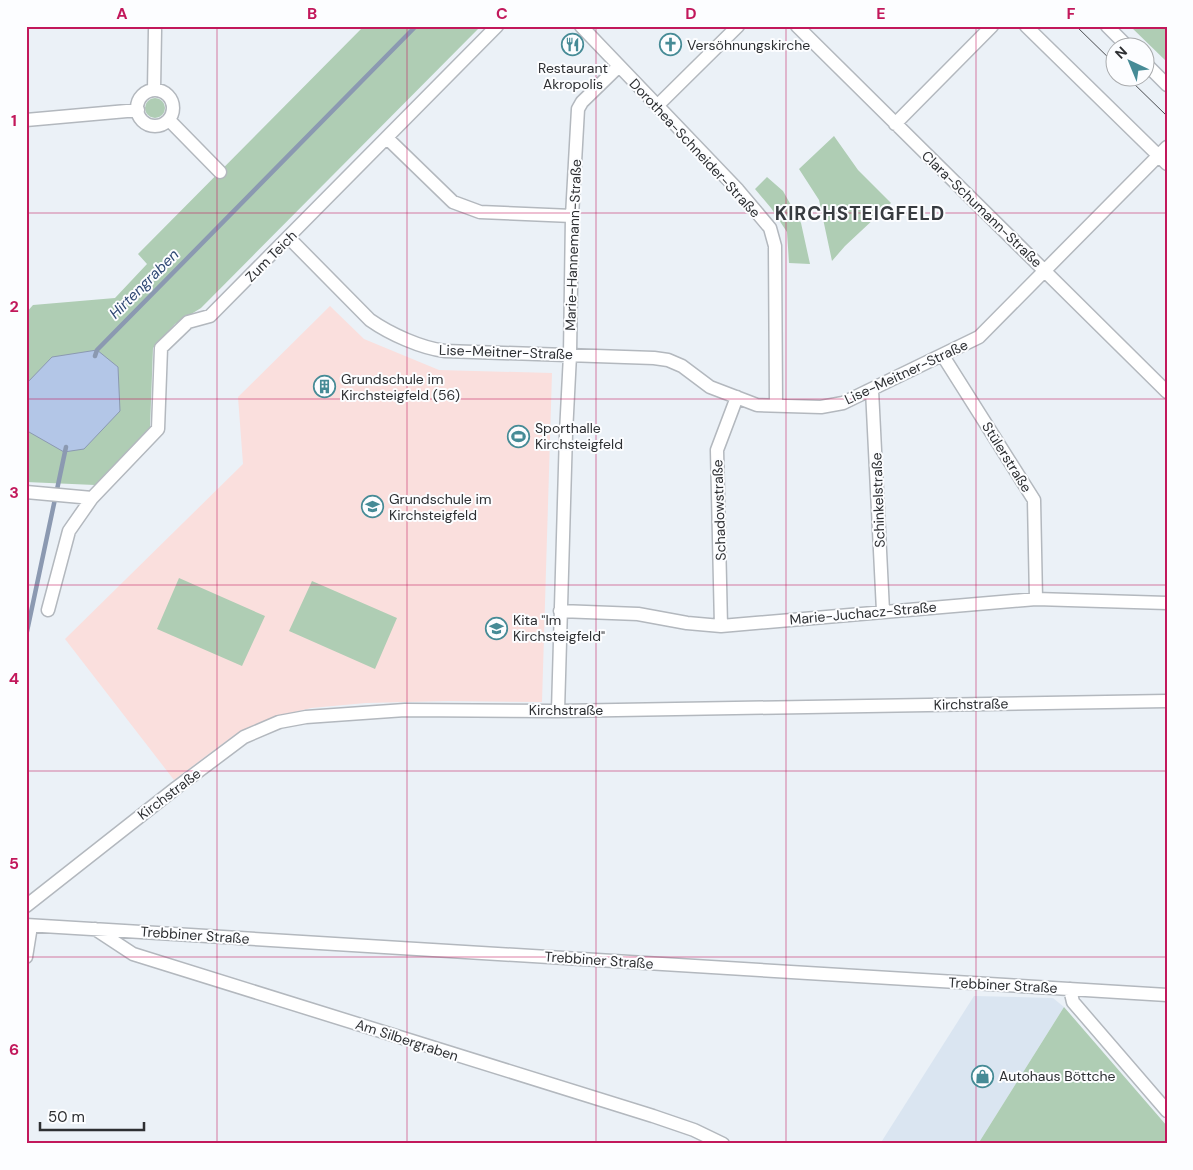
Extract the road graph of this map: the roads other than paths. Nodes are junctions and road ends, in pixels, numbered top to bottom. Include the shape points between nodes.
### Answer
1 (497, 26) edge
2 (581, 26) edge
3 (738, 26) edge
4 (797, 26) edge
5 (992, 26) edge
6 (1026, 26) edge
7 (1107, 26) edge
8 (155, 27) edge
9 (1119, 38) edge
10 (619, 66) junction
11 (1156, 74) edge
12 (1167, 85) edge
13 (154, 90) junction
14 (657, 106) junction
15 (138, 110) junction
16 (26, 120) edge
17 (169, 120) junction
18 (895, 124) junction
19 (387, 138) junction
20 (1164, 155) edge
21 (220, 172) dead end
22 (572, 216) junction
23 (289, 238) junction
24 (1044, 270) junction
25 (570, 355) junction
26 (943, 356) junction
27 (872, 390) junction
28 (1167, 392) edge
29 (737, 397) junction
30 (776, 405) junction
31 (32, 492) edge
32 (92, 498) junction
33 (1036, 598) junction
34 (1167, 603) edge
35 (48, 610) dead end
36 (560, 611) junction
37 (883, 611) junction
38 (721, 626) junction
39 (1167, 701) edge
40 (558, 711) junction
41 (26, 906) edge
42 (29, 926) edge
43 (94, 929) junction
44 (26, 957) edge
45 (1070, 989) junction
46 (1167, 995) edge
47 (1167, 1111) edge
48 (723, 1144) edge

1 - 19 street, Zum Teich
2 - 10 street, Dorothea-Schneider-Straße
3 - 14 street
4 - 18 street, Clara-Schumann-Straße
5 - 18 street
6 - 20 street
7 - 9 street
8 - 13 street
10 - 14 street, Dorothea-Schneider-Straße
10 - 22 street, Marie-Hannemann-Straße via 578,109
11 - 12 street
13 - 15 street via 143,94
13 - 17 street via 166,93 172,101
14 - 30 street, Dorothea-Schneider-Straße via 770,228 775,246
15 - 16 street
15 - 17 street via 142,119 151,125 157,126
17 - 21 street
18 - 24 street, Clara-Schumann-Straße
19 - 22 street via 453,202 480,212
19 - 23 street, Zum Teich
20 - 24 street, Lise-Meitner-Straße
22 - 25 street, Marie-Hannemann-Straße
23 - 25 street, Lise-Meitner-Straße via 370,320 430,349
23 - 32 street, Zum Teich via 210,316 188,322 161,348 158,429
24 - 26 street, Lise-Meitner-Straße via 979,337
24 - 28 street, Clara-Schumann-Straße
25 - 29 street, Lise-Meitner-Straße via 668,360 682,366 710,387
25 - 36 street, Marie-Hannemann-Straße
26 - 27 street, Lise-Meitner-Straße
26 - 33 street, Stülerstraße via 1034,500
27 - 30 street, Lise-Meitner-Straße via 832,406
27 - 37 street, Schinkelstraße
29 - 30 street, Lise-Meitner-Straße via 757,405
29 - 38 street, Schadowstraße via 717,450
31 - 32 street
32 - 35 street, Zum Teich via 69,531
33 - 34 street, Marie-Juchacz-Straße
33 - 37 street, Marie-Juchacz-Straße
36 - 38 street, Marie-Juchacz-Straße via 638,614
36 - 40 street, Marie-Hannemann-Straße
37 - 38 street, Marie-Juchacz-Straße
39 - 40 street, Kirchstraße
40 - 41 street, Kirchstraße via 405,710 279,722 244,737
42 - 43 street, Trebbiner Straße
42 - 44 street, Trebbiner Straße
43 - 45 street, Trebbiner Straße
43 - 48 street, Am Silbergraben via 133,954 661,1119
45 - 46 street, Trebbiner Straße
45 - 47 street via 1072,1002

